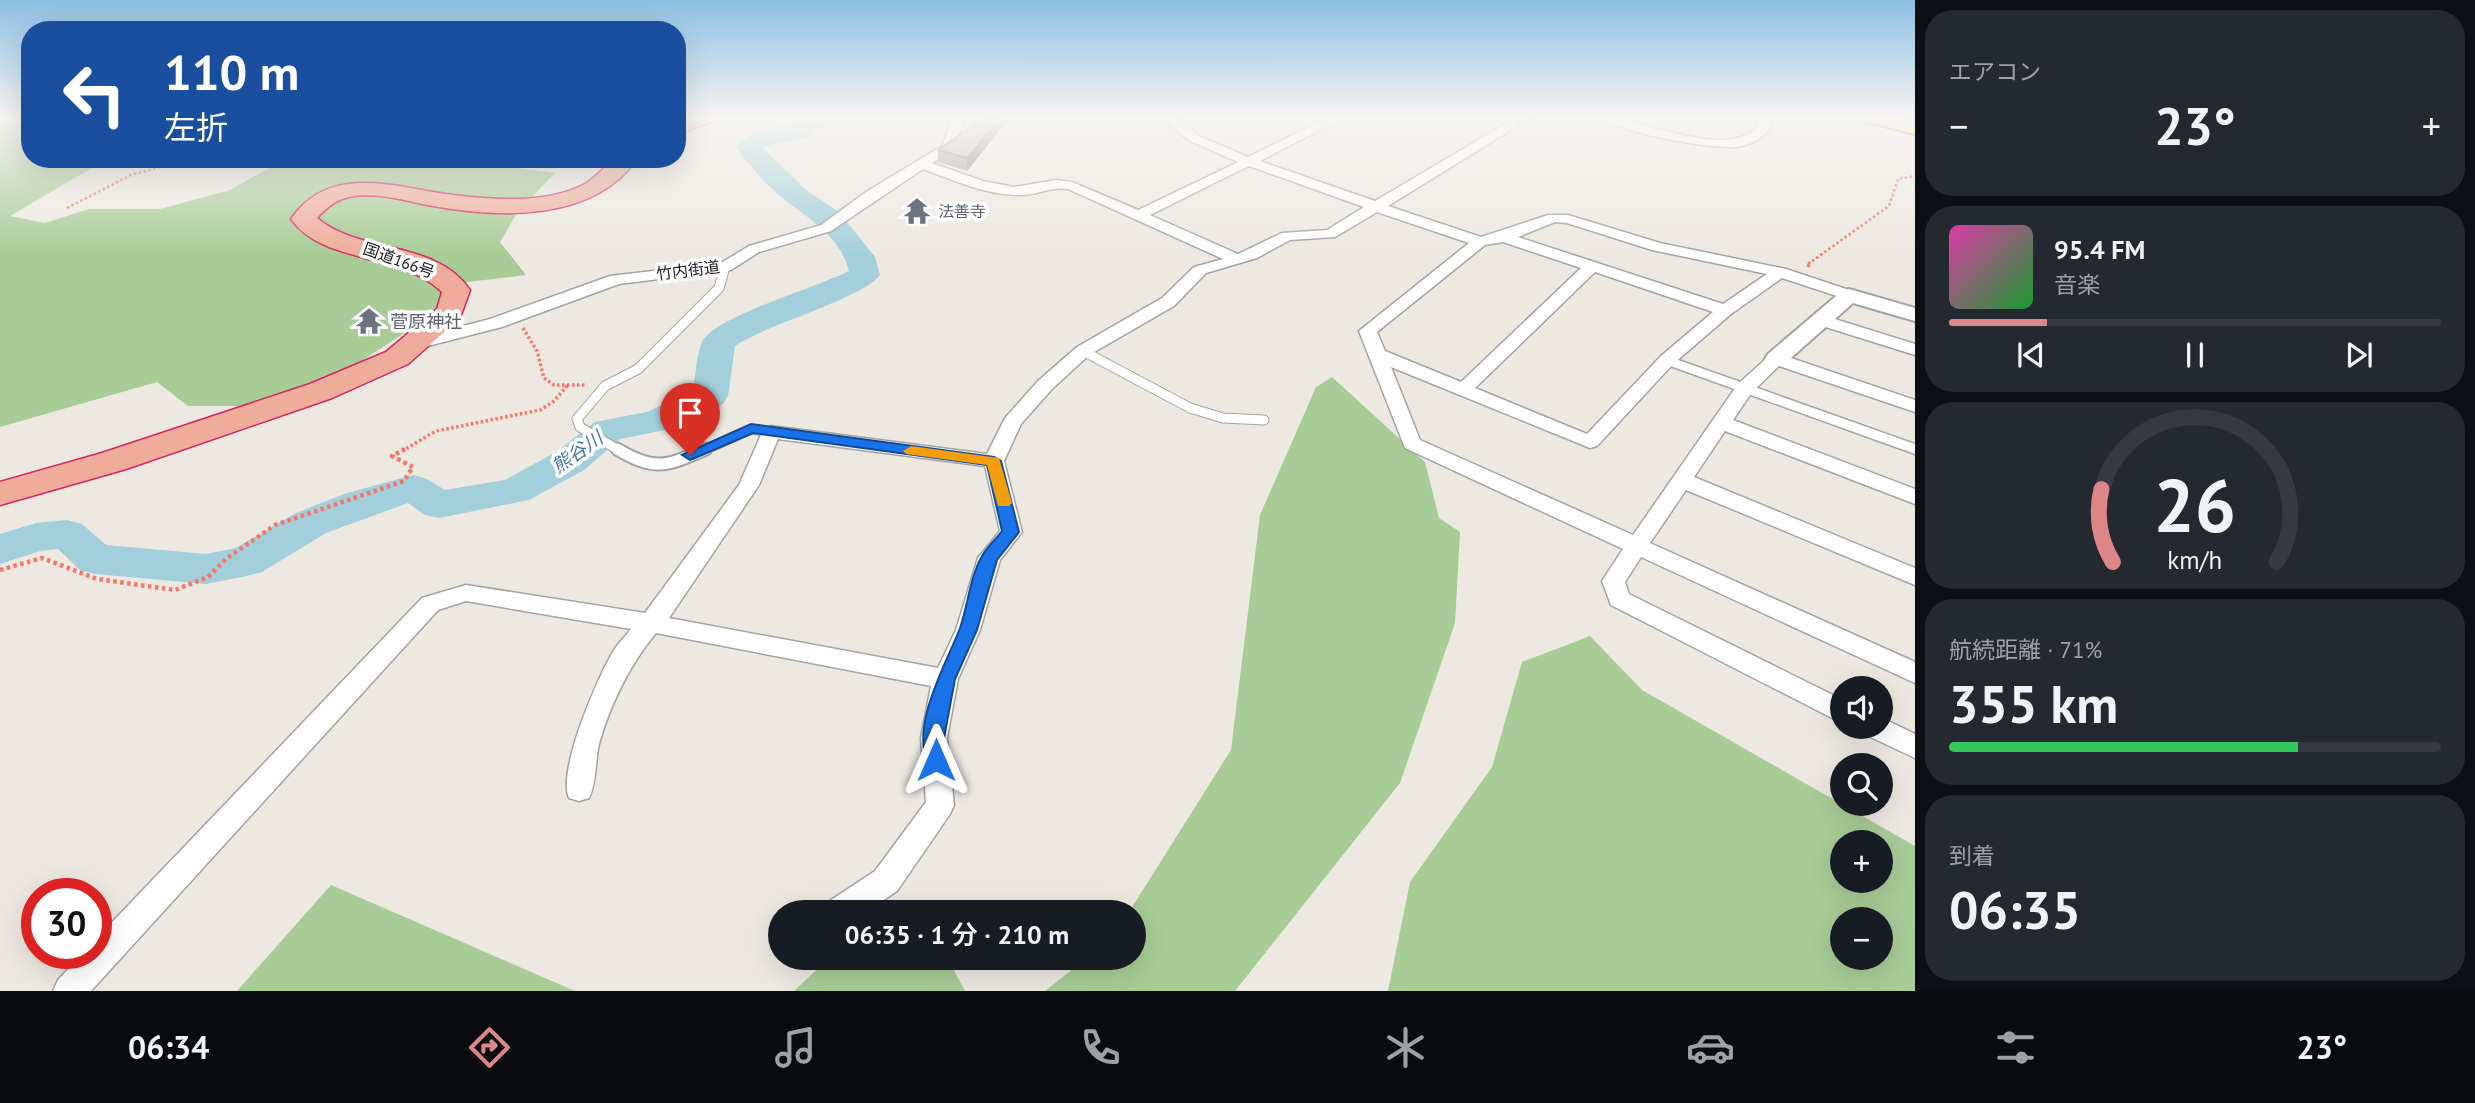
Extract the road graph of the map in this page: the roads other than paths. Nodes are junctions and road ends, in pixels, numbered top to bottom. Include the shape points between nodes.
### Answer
1 (1241, 163) edge
2 (1256, 163) edge
3 (1449, 163) edge
4 (920, 164) joint
5 (615, 168) edge
6 (1378, 206) junction
7 (1140, 215) junction
8 (1504, 237) junction
9 (1480, 242) junction
10 (1234, 258) junction
11 (1592, 266) junction
12 (725, 267) junction
13 (1780, 272) junction
14 (1849, 295) junction
15 (1725, 310) junction
16 (1915, 315) edge
17 (1822, 320) junction
18 (416, 344) junction
19 (1915, 350) edge
20 (1083, 351) junction
21 (1376, 354) junction
22 (1776, 359) junction
23 (1667, 360) junction
24 (1745, 388) junction
25 (1463, 390) junction
26 (1915, 406) edge
27 (1264, 420) dead end
28 (1722, 423) junction
29 (771, 432) junction
30 (1915, 449) edge
31 (994, 461) junction
32 (1682, 480) junction
33 (0, 494) edge
34 (1915, 498) edge
35 (1635, 546) junction
36 (1915, 576) edge
37 (649, 623) junction
38 (1915, 673) edge
39 (945, 679) junction
40 (1830, 706) edge
41 (1893, 736) edge
42 (1915, 747) edge
43 (579, 789) dead end
44 (857, 900) edge
45 (69, 991) edge

1 - 7 street
2 - 6 street
3 - 6 street
4 - 7 street via 1014,191 1059,183
4 - 12 street, 竹内街道 via 831,225 754,249
5 - 18 highway, 国道166号 via 594,188 546,202 452,202 384,188 331,196 311,207 303,219 313,232 400,257 447,279 456,290 450,312
6 - 9 street
6 - 10 street via 1330,234 1287,236 1252,256
7 - 10 street
8 - 9 street
8 - 11 street
8 - 13 street via 1553,218 1568,219 1657,247
9 - 21 street via 1368,331
10 - 20 street via 1200,270 1168,302
11 - 15 street
11 - 25 street
12 - 18 street, 竹内街道 via 616,279 515,316
12 - 29 lane via 719,288 638,369 605,386 577,419 580,428 654,466 669,465 751,429
13 - 14 street
13 - 15 street
14 - 16 street
14 - 17 street
15 - 23 street
17 - 19 street
17 - 22 street
18 - 33 highway, 国道166号 via 397,358 321,391
20 - 27 lane via 1190,408 1223,418
20 - 31 street via 1012,422
21 - 25 street
21 - 35 street via 1412,444
22 - 24 street
22 - 26 street
23 - 24 street
23 - 25 street via 1590,442
24 - 28 street
24 - 30 street
28 - 32 street
28 - 34 street
29 - 31 street
29 - 37 street via 749,485 727,520
31 - 39 street via 1011,532 989,558 968,630
32 - 35 street
32 - 36 street
35 - 38 street
35 - 40 street via 1613,581 1619,600
37 - 39 street
37 - 43 street via 624,654 586,744
37 - 45 street via 466,593 430,604
39 - 44 street via 934,738 940,805 886,881
41 - 42 street

